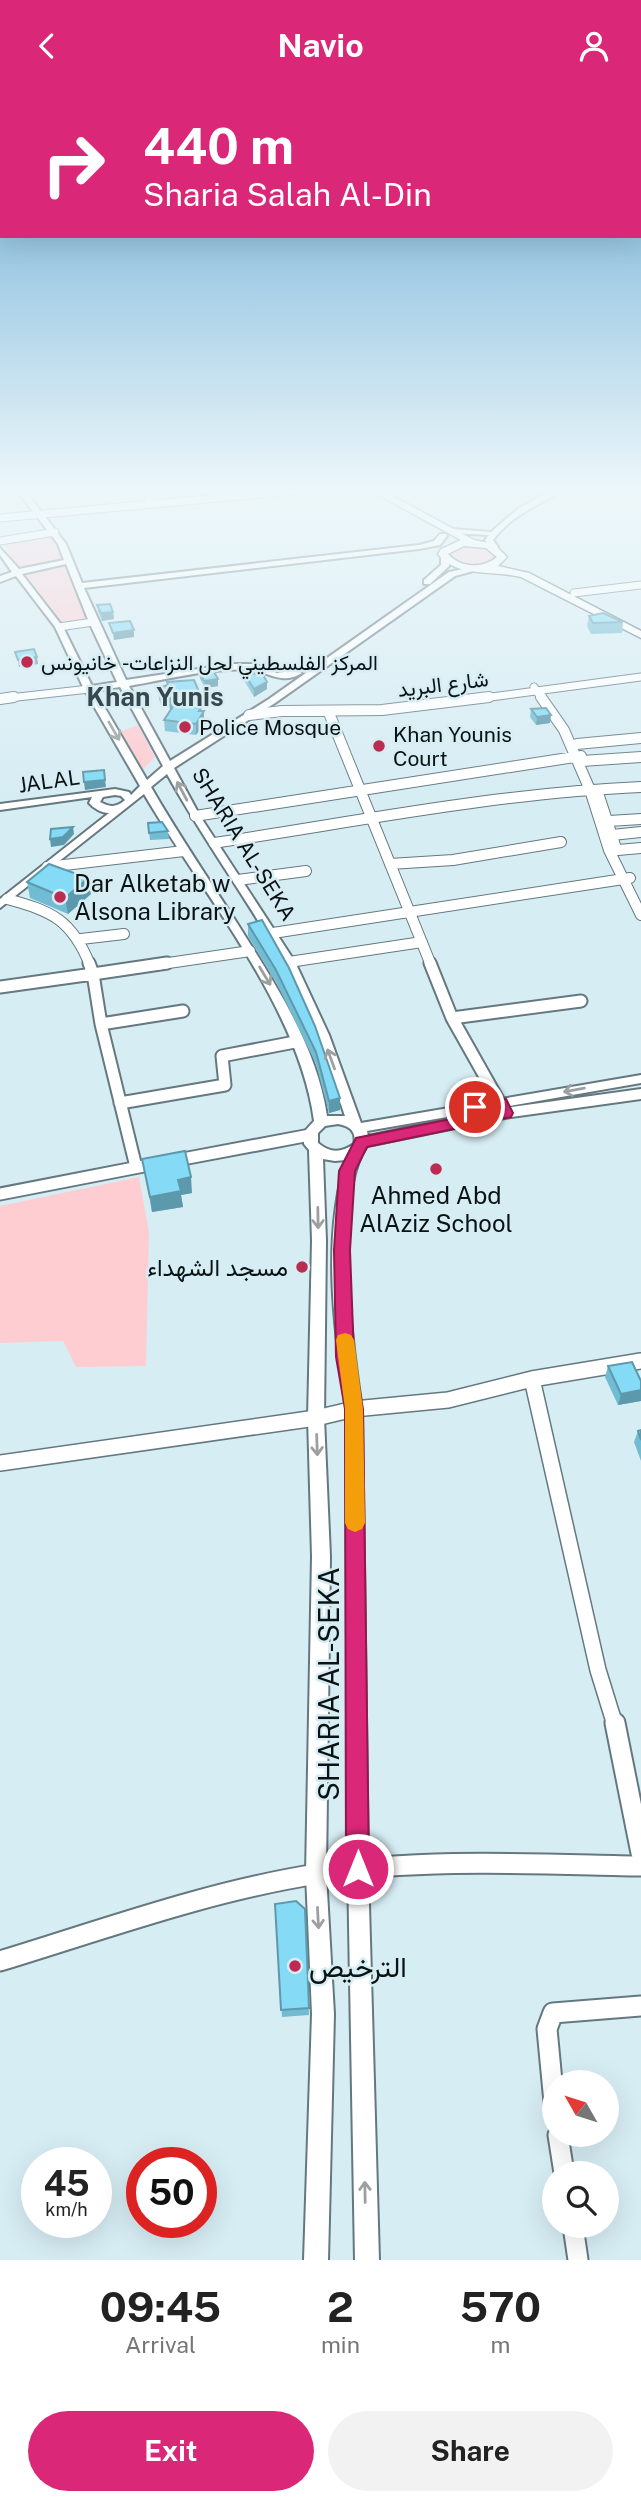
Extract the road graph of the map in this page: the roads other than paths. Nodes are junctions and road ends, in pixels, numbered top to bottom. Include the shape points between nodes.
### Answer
1 (30, 589) edge
2 (81, 589) edge
3 (416, 589) edge
4 (431, 589) edge
5 (558, 589) edge
6 (564, 589) edge
7 (621, 589) edge
8 (579, 598) junction
9 (93, 622) junction
10 (59, 627) junction
11 (641, 628) edge
12 (641, 635) edge
13 (297, 673) junction
14 (641, 676) edge
15 (125, 687) junction
16 (538, 688) junction
17 (91, 692) junction
18 (0, 699) edge
19 (271, 701) junction
20 (329, 713) junction
21 (249, 715) junction
22 (641, 738) edge
23 (577, 744) junction
24 (641, 757) edge
25 (579, 758) junction
26 (168, 763) junction
27 (143, 781) junction
28 (641, 787) edge
29 (361, 788) junction
30 (593, 789) junction
31 (106, 792) junction
32 (153, 800) junction
33 (126, 803) junction
34 (96, 807) junction
35 (0, 808) edge
36 (195, 816) junction
37 (641, 819) edge
38 (375, 821) junction
39 (609, 821) junction
40 (641, 832) edge
41 (612, 835) junction
42 (561, 842) dead end
43 (214, 843) junction
44 (641, 848) edge
45 (618, 850) junction
46 (184, 851) junction
47 (390, 864) junction
48 (47, 867) junction
49 (306, 870) dead end
50 (627, 879) junction
51 (238, 880) junction
52 (640, 895) edge
53 (2, 901) edge
54 (408, 911) junction
55 (641, 915) edge
56 (273, 933) junction
57 (124, 934) dead end
58 (81, 939) junction
59 (422, 942) junction
60 (250, 951) junction
61 (289, 962) junction
62 (93, 974) junction
63 (0, 987) edge
64 (581, 1001) dead end
65 (183, 1011) dead end
66 (452, 1018) junction
67 (101, 1024) junction
68 (295, 1042) junction
69 (641, 1079) edge
70 (641, 1094) edge
71 (120, 1103) junction
72 (503, 1108) junction
73 (321, 1122) junction
74 (357, 1136) junction
75 (313, 1142) junction
76 (135, 1164) junction
77 (0, 1191) edge
78 (641, 1361) edge
79 (532, 1379) junction
80 (354, 1409) junction
81 (316, 1418) junction
82 (0, 1463) edge
83 (641, 1853) edge
84 (641, 1866) edge
85 (358, 1869) junction
86 (316, 1874) junction
87 (0, 1962) edge
88 (641, 2006) edge
89 (551, 2070) edge
90 (575, 2238) edge
91 (316, 2260) edge
92 (367, 2260) edge
93 (578, 2260) edge

1 - 10 main road
2 - 9 main road, SHARIA AL-SEKA
3 - 13 main road
4 - 19 main road
5 - 8 highway
6 - 8 highway
7 - 8 street
8 - 11 highway
8 - 12 highway
9 - 10 street
9 - 15 main road, SHARIA AL-SEKA
10 - 17 main road
13 - 15 main road via 276,676 254,667 231,667
13 - 26 main road
14 - 16 street, شارع البريد
15 - 17 main road
15 - 26 main road, SHARIA AL-SEKA
16 - 19 street, شارع البريد via 363,709
16 - 20 street, شارع البريد
16 - 23 street
16 - 25 street
17 - 18 street
17 -> 27 main road
19 - 21 main road
20 - 21 street, شارع البريد
20 - 29 street
21 - 26 main road
22 - 23 street
23 - 25 street
24 - 25 street
25 - 29 street
25 - 30 street
26 - 27 main road
36 -> 26 main road, SHARIA AL-SEKA
27 - 31 main road
27 - 32 main road
27 - 33 main road
28 - 30 street
29 - 36 street
29 - 38 street
30 - 38 street
30 - 39 street
30 - 50 street via 609,850
31 - 33 main road via 120,792
31 - 34 main road via 96,797
31 - 35 main road, JALAL
32 - 33 street via 147,797
32 - 46 main road
33 - 34 main road, JALAL
33 - 48 main road
34 - 35 main road, JALAL via 61,803
34 - 53 main road via 86,828
36 - 43 main road, SHARIA AL-SEKA
37 - 39 street
38 - 43 street
38 - 47 street
39 - 41 street
40 - 41 street
41 - 45 street
42 - 47 street via 453,860
43 - 51 main road, SHARIA AL-SEKA
44 - 45 street
45 - 50 street
46 - 48 street
46 - 60 main road
47 - 54 street
48 - 53 main road
49 - 51 street
50 - 52 street
50 - 54 street
50 - 55 street
51 - 56 main road, SHARIA AL-SEKA
53 - 58 street via 38,907 59,917
54 - 56 street
54 - 59 street
56 - 61 main road, SHARIA AL-SEKA
57 - 58 street
58 - 62 street
59 - 61 street
59 - 66 street
60 - 62 street
60 -> 68 main road
74 -> 61 main road, SHARIA AL-SEKA via 323,1035
62 - 63 street
62 - 67 street
64 - 66 street
65 - 67 street
66 - 72 street
67 - 71 street
68 - 71 street via 222,1056 225,1085
68 - 73 main road
69 -> 72 main road
70 - 72 main road
71 - 76 street
72 - 74 main road
73 - 74 main road via 338,1119
73 - 75 main road
74 - 75 main road via 331,1156
74 - 80 main road, SHARIA AL-SEKA via 347,1171 342,1250 345,1357
75 - 76 street
75 -> 81 main road, SHARIA AL-SEKA via 318,1241
76 - 77 street
78 - 79 street
79 - 80 street via 448,1399
79 - 83 street via 598,1670 617,1731
80 - 81 street
80 - 85 main road, SHARIA AL-SEKA
81 - 82 street
81 -> 86 main road, SHARIA AL-SEKA via 321,1556
84 - 85 street via 444,1864
85 - 86 street
92 -> 85 main road, SHARIA AL-SEKA
86 - 87 street via 227,1894
86 -> 91 main road, SHARIA AL-SEKA via 323,2014
88 - 89 street via 553,2013 547,2029
90 - 93 street

